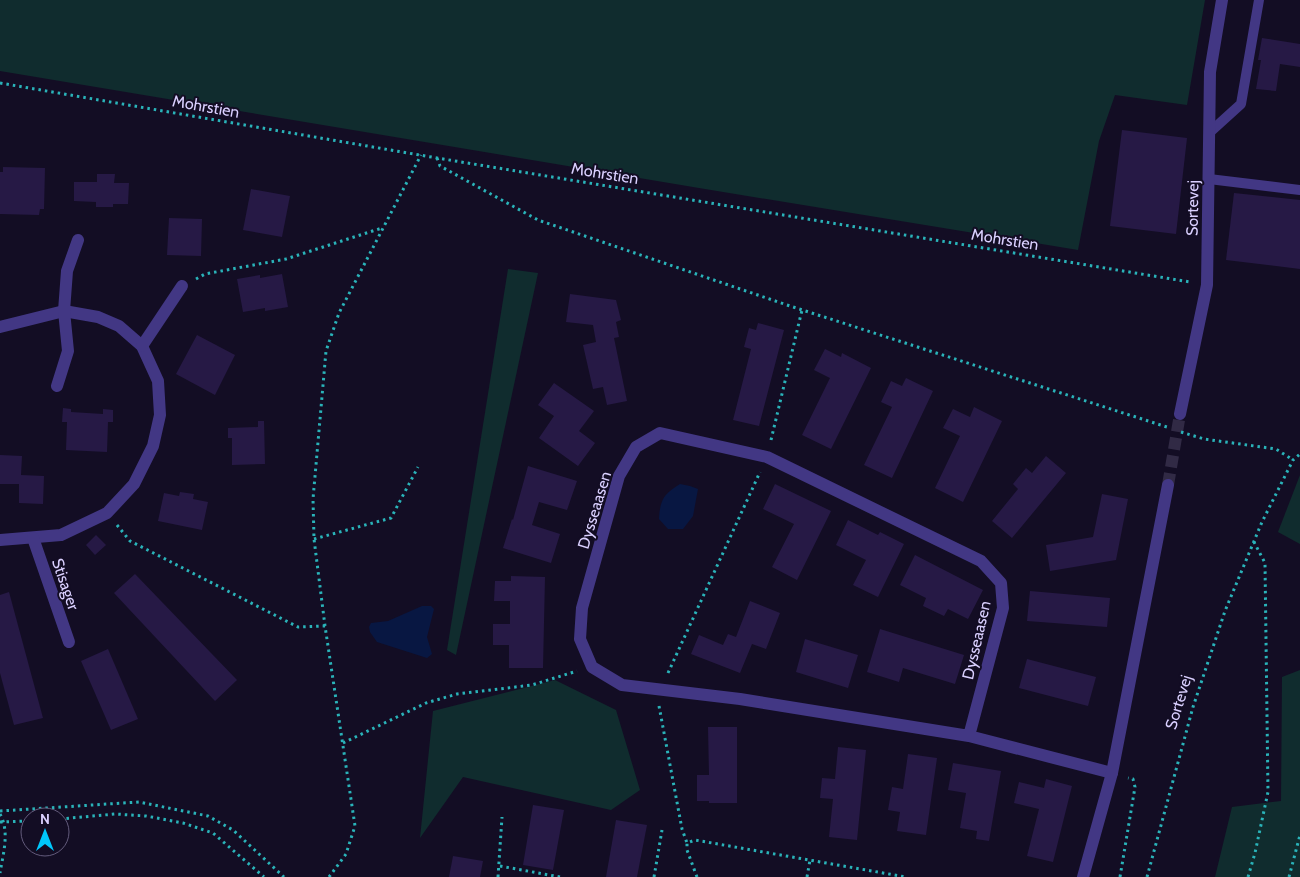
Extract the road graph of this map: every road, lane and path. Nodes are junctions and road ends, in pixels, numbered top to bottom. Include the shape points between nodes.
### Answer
1 (1222, 0) edge
2 (1259, 0) edge
3 (0, 83) edge
4 (1209, 134) junction
5 (421, 155) junction
6 (437, 158) junction
7 (1209, 179) junction
8 (1300, 190) edge
9 (382, 228) junction
10 (78, 240) dead end
11 (1207, 284) junction
12 (182, 286) joint
13 (802, 310) junction
14 (64, 311) junction
15 (0, 328) edge
16 (142, 346) junction
17 (57, 386) dead end
18 (1180, 414) tunnel mouth
19 (1300, 454) edge
20 (767, 457) junction
21 (1293, 460) junction
22 (418, 467) dead end
23 (1168, 485) tunnel mouth
24 (107, 513) junction
25 (33, 538) junction
26 (314, 539) junction
27 (0, 540) edge
28 (1254, 542) junction
29 (325, 626) junction
30 (69, 642) dead end
31 (592, 666) junction
32 (658, 690) junction
33 (970, 736) junction
34 (343, 743) junction
35 (1112, 773) junction
36 (0, 813) edge
37 (502, 817) dead end
38 (70, 819) edge
39 (0, 822) edge
40 (20, 822) edge
41 (5, 823) junction
42 (662, 830) dead end
43 (1300, 835) edge
44 (687, 843) junction
45 (810, 860) junction
46 (500, 866) junction
47 (0, 873) edge
48 (534, 875) edge
49 (264, 877) edge
50 (284, 877) edge
51 (330, 877) edge
52 (498, 877) edge
53 (560, 877) edge
54 (654, 877) edge
55 (697, 877) edge
56 (807, 877) edge
57 (906, 877) edge
58 (1084, 877) edge
59 (1120, 877) edge
60 (1147, 877) edge
61 (1248, 877) edge
62 (1289, 877) edge

1 - 4 street, Sortevej via 1210,72
2 - 4 lane via 1241,104
3 - 5 path, Mohrstien
4 - 7 street, Sortevej
5 - 6 path, Mohrstien
5 - 9 path
6 - 11 path, Mohrstien
6 - 13 path via 440,166 538,220
7 - 8 lane
7 - 11 street, Sortevej
9 - 12 path via 286,259 206,274
9 - 26 path via 339,313 326,351 313,499
10 - 14 street via 67,271
11 - 18 street, Sortevej
12 - 16 street
13 - 20 path
13 - 21 path via 1204,439 1276,449
14 - 15 street, Stisager
14 - 16 street, Stisager via 98,317 119,326
14 - 17 street via 68,351
16 - 24 street, Stisager via 158,382 160,415 153,446 134,484
19 - 21 path
20 - 31 street, Dysseaasen via 660,434 636,447 619,476 582,608 580,640
20 - 32 path
20 - 33 street, Dysseaasen via 981,561 1002,583 1003,608
21 - 28 path, Sortevej
22 - 26 path via 391,518
23 - 35 street
24 - 25 street, Stisager via 60,535
24 - 29 path via 130,541 298,627
25 - 27 street, Stisager
25 - 30 street, Stisager
26 - 29 path
28 - 60 path, Sortevej via 1225,611 1193,707
28 - 61 path via 1265,563 1268,792
29 - 34 path
31 - 32 street via 622,685
31 - 34 path via 532,685 457,694 426,702
32 - 33 street via 740,699
32 - 44 path
33 - 35 street
34 - 51 path via 355,826 346,854
35 - 58 street
35 - 59 path via 1133,779 1135,787
36 - 41 path
36 - 50 path via 139,802 208,816 233,830
37 - 46 path
38 - 49 path via 114,814 182,823 213,833
39 - 41 path
40 - 41 path
41 - 47 path
42 - 54 path
43 - 62 path
44 - 45 path via 695,840
44 - 55 path
45 - 56 path
45 - 57 path
46 - 48 path
46 - 52 path
48 - 53 path

